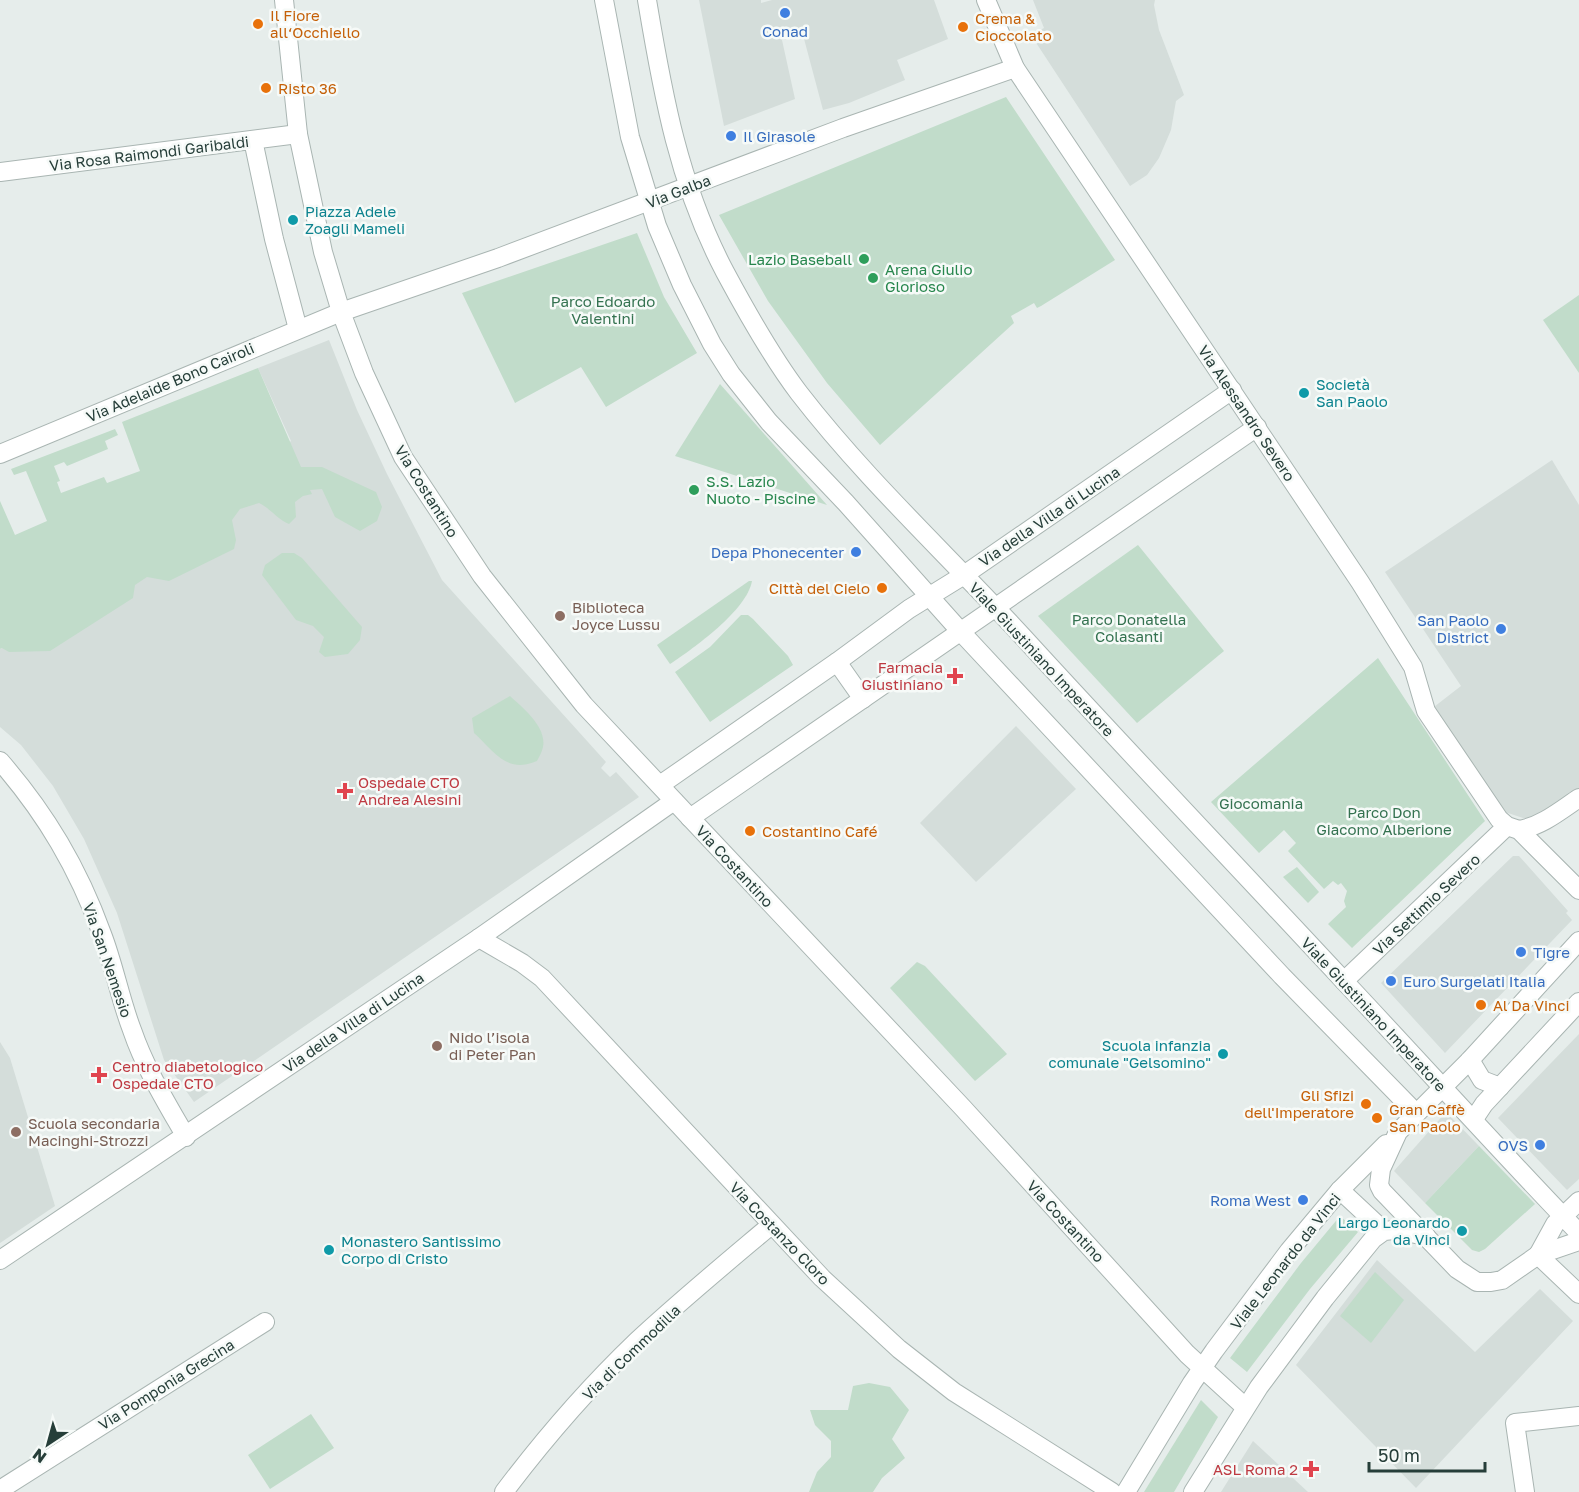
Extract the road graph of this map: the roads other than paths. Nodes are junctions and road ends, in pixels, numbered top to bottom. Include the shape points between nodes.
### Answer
1 (284, 0) edge
2 (604, 0) edge
3 (647, 0) edge
4 (986, 0) edge
5 (1015, 68) junction
6 (298, 134) junction
7 (253, 140) junction
8 (0, 172) edge
9 (688, 186) junction
10 (649, 203) junction
11 (341, 312) junction
12 (298, 329) junction
13 (1232, 390) junction
14 (1257, 427) junction
15 (0, 454) edge
16 (964, 575) junction
17 (929, 597) junction
18 (996, 609) junction
19 (961, 632) junction
20 (837, 663) junction
21 (863, 699) junction
22 (0, 761) edge
23 (660, 785) junction
24 (1579, 798) edge
25 (674, 801) junction
26 (690, 818) junction
27 (1513, 828) junction
28 (1579, 890) edge
29 (479, 938) junction
30 (1579, 940) edge
31 (1344, 981) junction
32 (1579, 1002) edge
33 (1470, 1060) junction
34 (1442, 1087) junction
35 (1500, 1088) junction
36 (1416, 1113) junction
37 (1474, 1119) junction
38 (1398, 1132) junction
39 (186, 1137) junction
40 (1340, 1190) junction
41 (1579, 1201) edge
42 (1562, 1216) junction
43 (771, 1225) junction
44 (1384, 1231) junction
45 (1579, 1233) edge
46 (1426, 1236) junction
47 (1579, 1241) edge
48 (1538, 1255) junction
49 (0, 1260) edge
50 (1579, 1294) edge
51 (265, 1322) dead end
52 (1202, 1368) junction
53 (1245, 1407) junction
54 (1579, 1416) edge
55 (6, 1486) edge
56 (504, 1492) edge
57 (1112, 1492) edge
58 (1126, 1492) edge
59 (1193, 1492) edge
60 (1525, 1492) edge

1 - 6 street
2 - 10 street via 630,137
3 - 9 street, Viale Giustiniano Imperatore via 664,100
4 - 5 street, Via Alessandro Severo
5 - 9 street, Via Galba
5 - 13 street, Via Alessandro Severo
6 - 7 street, Via Rosa Raimondi Garibaldi
6 - 11 street via 323,252
7 - 8 street, Via Rosa Raimondi Garibaldi
7 - 12 street
9 - 10 street, Via Galba
9 - 16 street, Viale Giustiniano Imperatore via 724,270 789,380 858,462
10 - 11 street, Via Galba
10 - 17 street via 682,285 731,374 769,422
11 - 12 street, Via Adelaide Bono Cairoli
11 - 23 street, Via Costantino via 403,457 482,576 569,688
12 - 15 street, Via Adelaide Bono Cairoli
13 - 14 street, Via Alessandro Severo
13 - 16 street, Via della Villa di Lucina
14 - 18 street
14 - 27 street, Via Alessandro Severo via 1413,667 1426,711 1490,807
16 - 17 street, Via della Villa di Lucina
16 - 18 street, Viale Giustiniano Imperatore
17 - 19 street
17 - 20 street, Via della Villa di Lucina
18 - 19 street
18 - 31 street, Viale Giustiniano Imperatore
19 - 21 street
19 - 36 street via 1282,976
20 - 21 street
20 - 23 street, Via della Villa di Lucina
21 - 26 street
22 - 39 street, Via San Nemesio via 50,824 72,862 103,935 136,1040 158,1090
23 - 25 street, Via Costantino
24 - 27 street via 1532,827
25 - 26 street, Via Costantino
25 - 29 street, Via della Villa di Lucina
26 - 52 street, Via Costantino
27 - 28 street, Via Alessandro Severo
27 - 31 street, Via Settimio Severo
29 - 39 street, Via della Villa di Lucina
29 - 43 street, Via Costanzo Cloro via 542,978
30 - 33 street
31 - 34 street, Viale Giustiniano Imperatore
32 - 35 street
33 - 34 street
33 - 35 street via 1482,1080
34 - 36 street
34 - 37 street, Viale Giustiniano Imperatore
35 - 37 street
36 - 38 street
37 - 42 street, Viale Giustiniano Imperatore
38 - 40 street, Viale Leonardo da Vinci
38 - 46 street via 1379,1174 1380,1188
39 - 49 street, Via della Villa di Lucina
40 - 44 street
40 - 52 street, Viale Leonardo da Vinci
41 - 42 street
42 - 45 street, Viale Giustiniano Imperatore
42 - 48 street
43 - 56 street, Via di Commodilla via 592,1386
43 - 57 street, Via Costanzo Cloro via 837,1293 923,1369
44 - 46 street
44 - 53 street via 1325,1298
46 - 48 street via 1464,1275 1477,1282 1502,1280
47 - 48 street
48 - 50 street
51 - 55 street, Via Pomponia Grecina
52 - 53 street
52 - 58 street, Viale Leonardo da Vinci
53 - 59 street
54 - 60 street via 1515,1423

